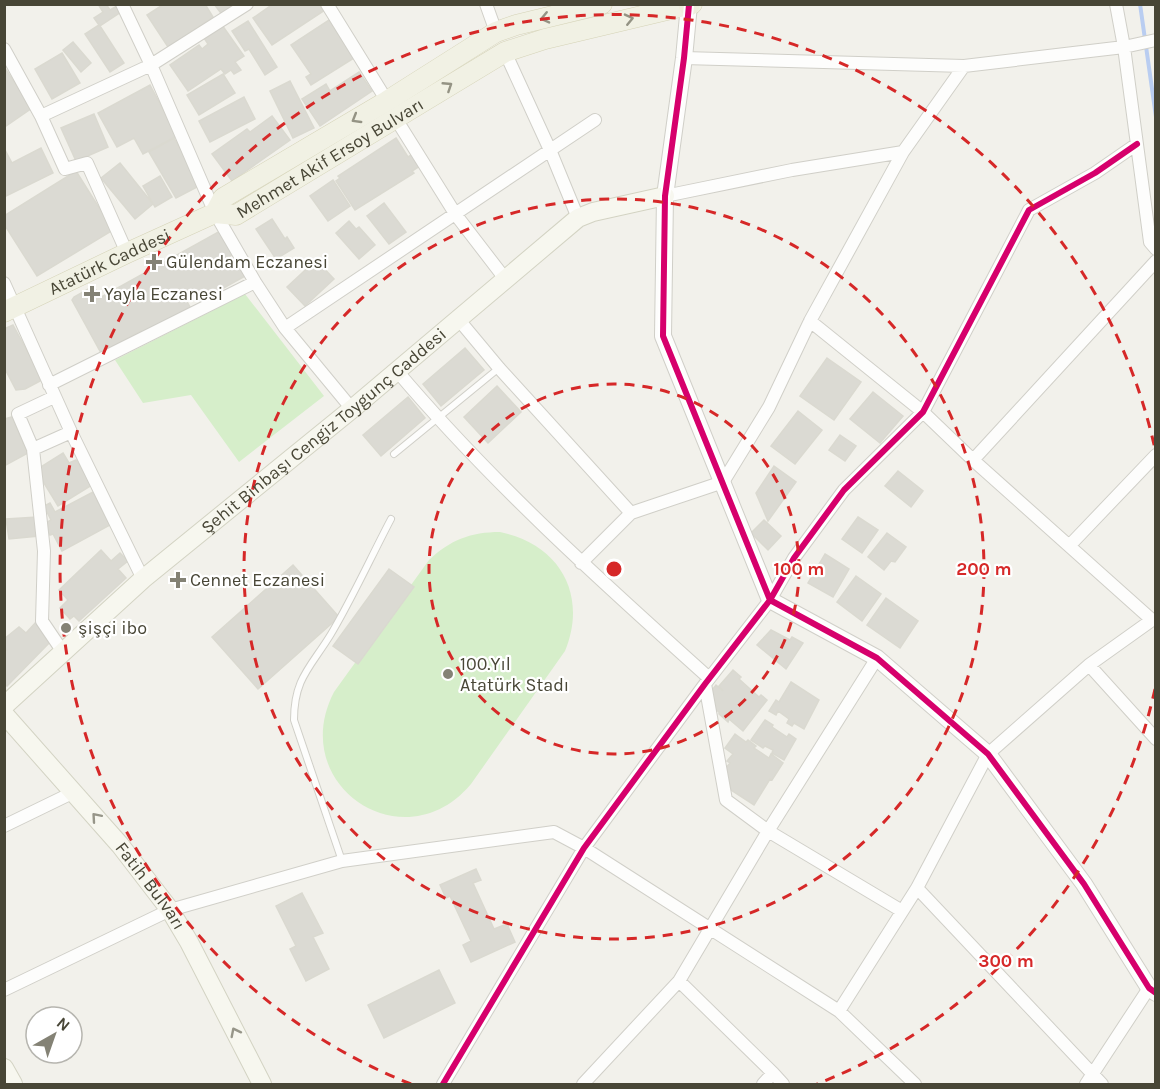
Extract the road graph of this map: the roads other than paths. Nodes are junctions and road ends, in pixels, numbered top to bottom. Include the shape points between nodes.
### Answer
1 (122, 4) edge
2 (246, 4) edge
3 (327, 4) edge
4 (486, 4) edge
5 (602, 4) edge
6 (1116, 4) edge
7 (690, 5) edge
8 (496, 32) junction
9 (1155, 40) edge
10 (1124, 47) junction
11 (4, 49) edge
12 (505, 52) junction
13 (684, 58) junction
14 (151, 65) junction
15 (964, 66) junction
16 (387, 101) junction
17 (40, 116) junction
18 (396, 119) junction
19 (595, 120) dead end
20 (1137, 144) junction
21 (550, 150) junction
22 (903, 152) junction
23 (665, 196) junction
24 (215, 213) junction
25 (456, 215) junction
26 (578, 218) junction
27 (1155, 249) edge
28 (127, 253) junction
29 (1155, 261) edge
30 (506, 280) junction
31 (255, 282) junction
32 (4, 283) edge
33 (10, 310) edge
34 (459, 320) junction
35 (810, 321) junction
36 (285, 328) junction
37 (499, 368) junction
38 (397, 371) junction
39 (52, 391) junction
40 (352, 409) junction
41 (923, 412) junction
42 (437, 418) junction
43 (71, 432) junction
44 (33, 449) junction
45 (394, 454) dead end
46 (1155, 455) edge
47 (973, 460) junction
48 (723, 482) junction
49 (631, 513) junction
50 (391, 519) dead end
51 (1070, 545) junction
52 (581, 563) junction
53 (144, 579) junction
54 (770, 600) junction
55 (1154, 619) edge
56 (63, 652) junction
57 (877, 658) junction
58 (1089, 665) junction
59 (707, 681) junction
60 (4, 706) edge
61 (4, 714) edge
62 (1155, 739) edge
63 (988, 754) junction
64 (74, 792) junction
65 (4, 826) edge
66 (768, 831) junction
67 (584, 848) junction
68 (342, 861) junction
69 (917, 888) junction
70 (170, 910) junction
71 (902, 912) junction
72 (709, 929) junction
73 (679, 981) junction
74 (4, 990) edge
75 (1152, 991) edge
76 (839, 1011) junction
77 (4, 1068) edge
78 (773, 1073) junction
79 (1092, 1073) junction
80 (13, 1084) edge
81 (262, 1084) edge
82 (443, 1084) edge
83 (583, 1084) edge
84 (763, 1084) edge
85 (783, 1084) edge
86 (915, 1084) edge
87 (1086, 1084) edge
88 (1102, 1084) edge

1 - 14 street
2 - 14 street
3 - 16 street
4 - 8 street
5 -> 8 main road, Mehmet Akif Ersoy Bulvarı
6 - 10 street
12 -> 7 main road, Mehmet Akif Ersoy Bulvarı
7 - 13 street
8 - 16 main road, Mehmet Akif Ersoy Bulvarı
9 - 10 street
10 - 15 street
10 - 20 street
11 - 17 street
18 -> 12 main road, Mehmet Akif Ersoy Bulvarı
12 - 21 street
13 - 15 street
13 - 23 street
14 - 17 street
14 - 24 street
15 - 22 street
16 -> 24 main road, Mehmet Akif Ersoy Bulvarı via 223,198
17 - 28 street via 65,169 87,163
18 - 24 main road, Mehmet Akif Ersoy Bulvarı via 236,215
18 - 25 street
19 - 21 street
20 - 27 street via 1150,242
20 - 41 street via 1029,210
21 - 25 street
21 - 26 street
22 - 23 street
22 - 35 street
23 - 26 main road, Şehit Binbaşı Cengiz Toygunç Caddesi
23 - 48 street via 663,336
24 - 28 main road, Atatürk Caddesi
24 - 31 street
25 - 30 street
25 - 36 street
26 - 30 main road, Şehit Binbaşı Cengiz Toygunç Caddesi
28 - 33 main road, Atatürk Caddesi
29 - 47 street
30 - 34 main road, Şehit Binbaşı Cengiz Toygunç Caddesi
31 - 36 street
31 - 39 street
32 - 33 street
33 - 39 street
34 - 37 street
34 - 38 main road, Şehit Binbaşı Cengiz Toygunç Caddesi
35 - 41 street
35 - 48 street via 769,407
36 - 40 street
37 - 42 lane
37 - 49 street
38 - 40 main road, Şehit Binbaşı Cengiz Toygunç Caddesi
38 - 42 street
39 - 43 street
39 - 44 street via 18,414
40 - 53 main road, Şehit Binbaşı Cengiz Toygunç Caddesi
41 - 47 street
41 - 54 street via 844,489 794,558
42 - 45 lane
42 - 52 street
43 - 44 street
43 - 53 street
44 - 56 street via 44,551 42,621
46 - 51 street
47 - 51 street
48 - 49 street
48 - 54 street
49 - 52 street
50 - 68 lane via 331,634 302,676 295,699 294,720
51 - 55 street
52 - 59 street
53 - 56 main road, Şehit Binbaşı Cengiz Toygunç Caddesi
54 - 57 street
54 - 59 street
55 - 58 street
56 - 60 main road, Şehit Binbaşı Cengiz Toygunç Caddesi
57 - 63 street
57 - 66 street
58 - 62 street
58 - 63 street
59 - 66 street via 726,800
59 - 67 street
61 - 64 main road, Fatih Bulvarı
63 - 69 street
63 - 75 street via 1084,884
64 - 65 street
70 -> 64 main road, Fatih Bulvarı
66 - 71 street
66 - 72 street
67 - 68 street via 554,832
67 - 72 street
67 - 82 street
68 - 70 street
69 - 71 street
69 - 79 street
70 - 74 street
81 -> 70 main road, Fatih Bulvarı
71 - 76 street
72 - 73 street
72 - 76 street
73 - 78 street
73 - 83 street
75 - 79 street
76 - 86 street
77 - 80 main road
78 - 84 street
78 - 85 street
79 - 87 street
79 - 88 street

